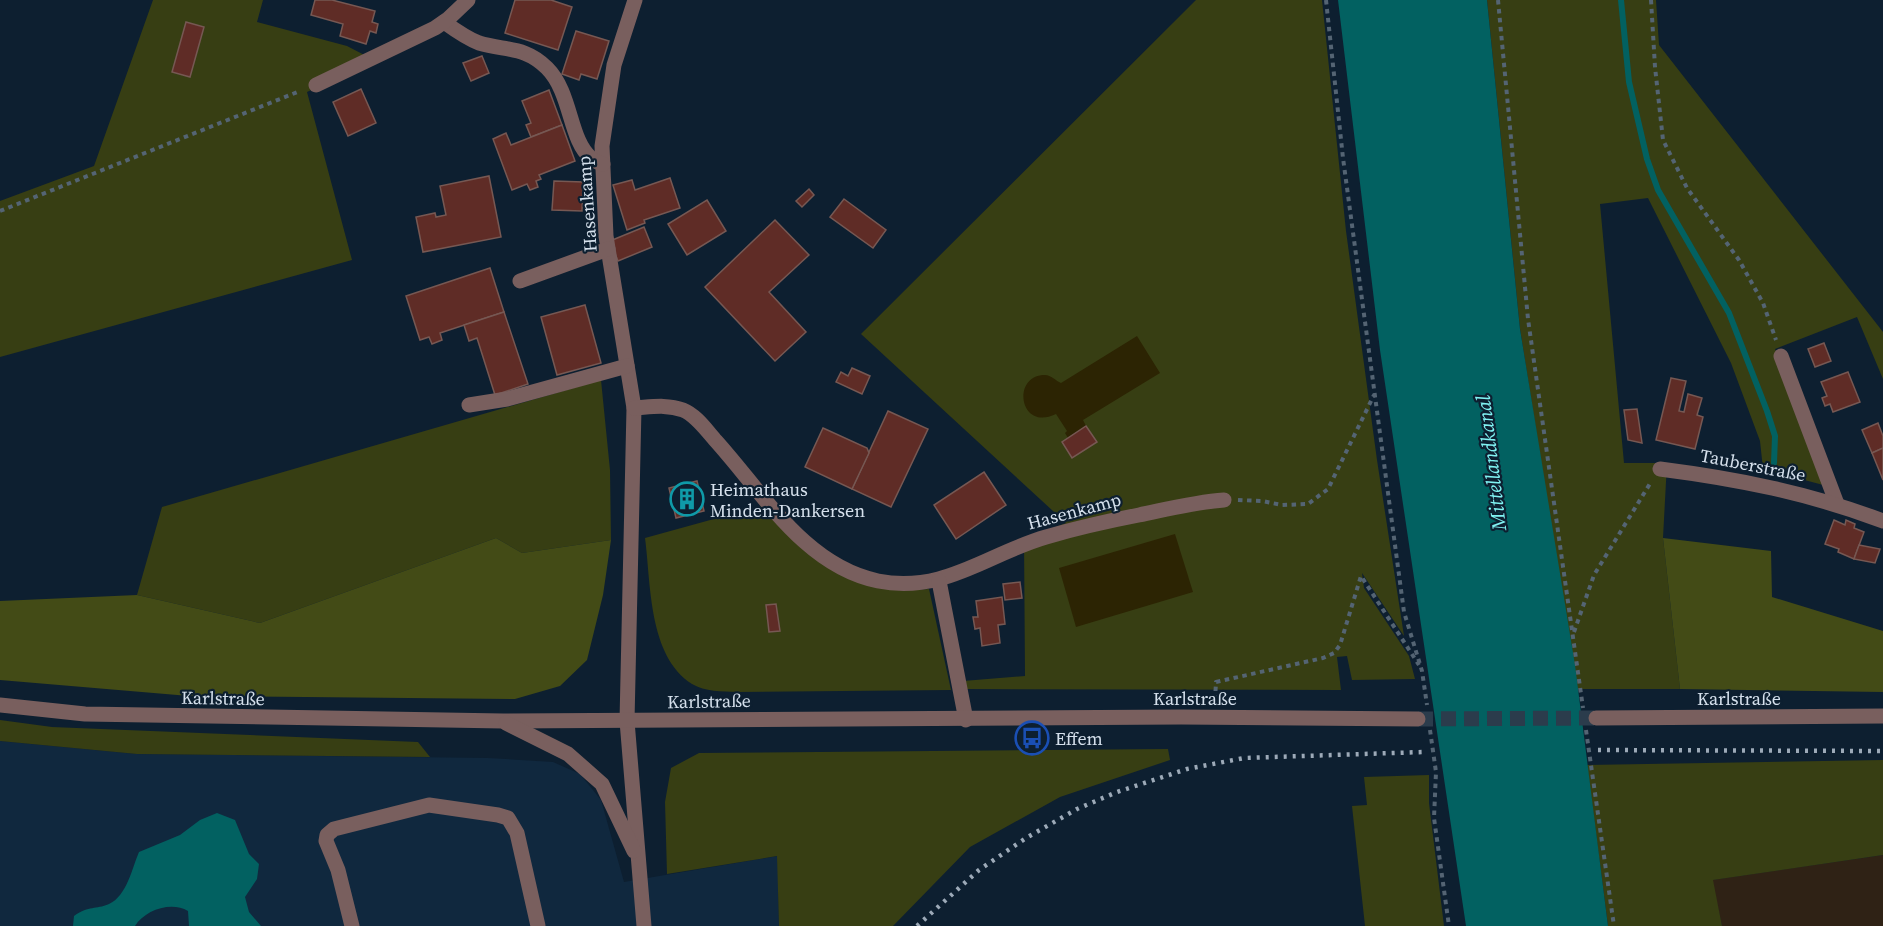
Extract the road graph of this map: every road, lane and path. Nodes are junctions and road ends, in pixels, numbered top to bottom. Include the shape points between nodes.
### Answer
1 (468, 0) edge
2 (635, 0) edge
3 (1326, 0) edge
4 (1498, 0) edge
5 (1651, 0) edge
6 (444, 22) junction
7 (316, 85) joint
8 (603, 164) junction
9 (0, 211) edge
10 (608, 249) junction
11 (520, 281) dead end
12 (1781, 356) joint
13 (627, 366) junction
14 (1374, 394) junction
15 (469, 405) dead end
16 (634, 408) junction
17 (1660, 469) joint
18 (1224, 500) joint
19 (1837, 504) junction
20 (1883, 521) edge
21 (939, 581) junction
22 (1573, 634) junction
23 (1422, 671) junction
24 (1216, 693) dead end
25 (0, 705) edge
26 (1883, 716) edge
27 (966, 720) junction
28 (1589, 720) junction
29 (503, 721) junction
30 (1425, 721) junction
31 (627, 722) junction
32 (639, 859) junction
33 (352, 926) edge
34 (538, 926) edge
35 (644, 926) edge
36 (1449, 926) edge
37 (1614, 926) edge

1 - 6 street
2 - 8 street, Hasenkamp via 614,65
3 - 14 path
4 - 22 path via 1528,319
5 - 12 path via 1664,140 1687,188 1739,260 1763,303
6 - 7 street
6 - 8 street via 482,44 532,55 547,68 567,100 583,149 591,159
7 - 9 path
8 - 10 street, Hasenkamp
10 - 11 street
10 - 13 street, Hasenkamp
12 - 19 street, Tauberstraße
13 - 15 street via 507,399
13 - 16 street, Hasenkamp
14 - 18 path via 1328,489 1308,504
14 - 23 path via 1404,612
16 - 21 street, Hasenkamp via 665,406 686,411 786,523 813,549 846,570 877,581 911,585
16 - 31 street, Hasenkamp
17 - 19 street, Tauberstraße via 1721,477
17 - 22 path via 1594,575
18 - 21 street, Hasenkamp via 1199,502 1045,537
19 - 20 street, Tauberstraße
21 - 27 street
22 - 28 path
23 - 24 path via 1361,576 1340,645 1334,653 1216,682
23 - 30 path
25 - 29 street, Karlstraße via 85,714
26 - 28 street, Karlstraße
27 - 30 street, Karlstraße via 1181,717
27 - 31 street, Karlstraße
28 - 37 path
29 - 31 street, Karlstraße
29 - 32 street via 568,754 602,784
30 - 36 path via 1436,772 1434,818
31 - 32 street, Hasenkamp
32 - 35 street, Hasenkamp
33 - 34 street via 327,835 334,829 429,805 508,818 516,833

